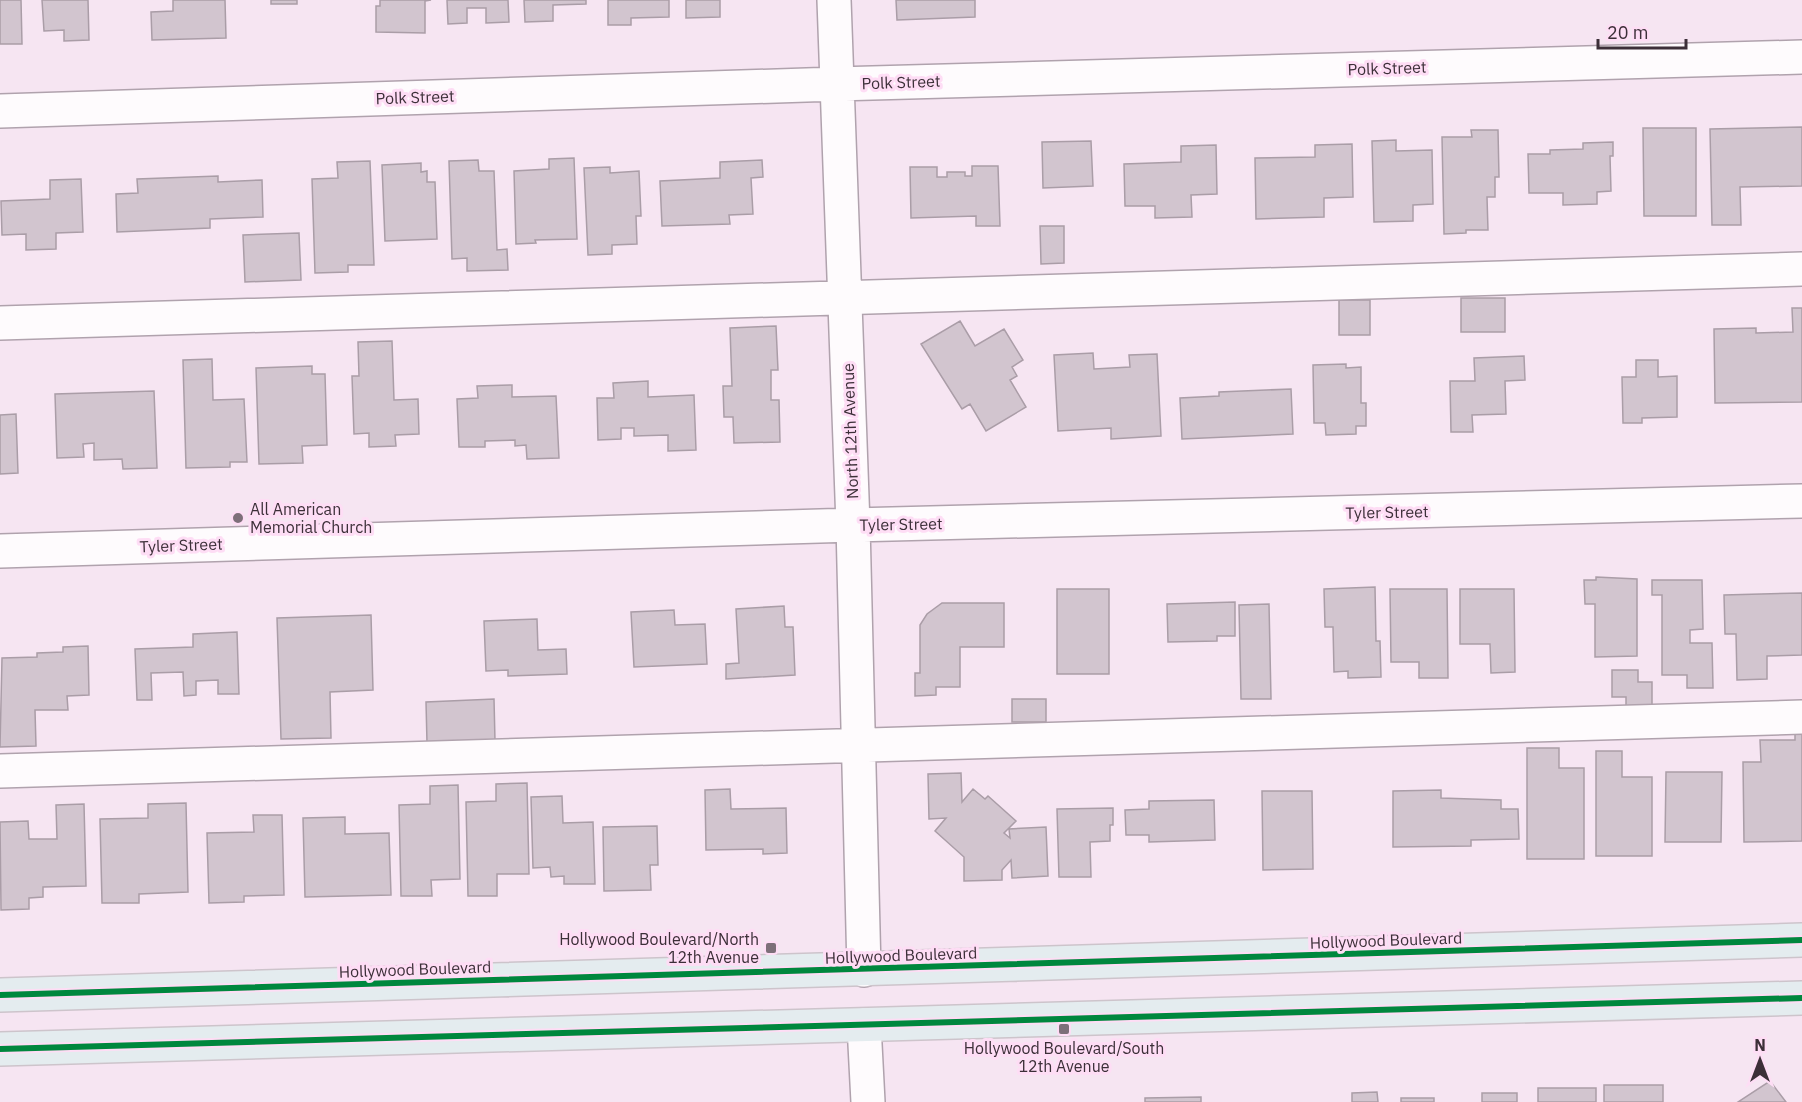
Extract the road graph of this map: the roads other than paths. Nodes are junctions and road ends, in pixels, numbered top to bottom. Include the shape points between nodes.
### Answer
1 (834, 0) edge
2 (1802, 57) edge
3 (836, 84) junction
4 (0, 111) edge
5 (1802, 269) edge
6 (845, 298) junction
7 (0, 323) edge
8 (1802, 501) edge
9 (854, 525) junction
10 (0, 551) edge
11 (1802, 717) edge
12 (859, 744) junction
13 (0, 771) edge
14 (1802, 940) edge
15 (864, 970) junction
16 (1802, 979) edge
17 (0, 994) edge
18 (1802, 998) edge
19 (1722, 1000) junction
20 (864, 1025) junction
21 (0, 1049) edge
22 (868, 1102) edge

1 - 3 street, North 12th Avenue
2 - 3 street, Polk Street
3 - 4 street, Polk Street
3 - 6 street, North 12th Avenue
5 - 6 street
6 - 7 street
6 - 9 street, North 12th Avenue
8 - 9 street, Tyler Street
9 - 10 street, Tyler Street
9 - 12 street, North 12th Avenue
11 - 12 street
12 - 13 street
12 - 15 street, North 12th Avenue
14 - 15 main road, Hollywood Boulevard
15 - 17 main road, Hollywood Boulevard
16 - 19 main road
18 - 19 main road
19 - 20 main road
20 - 21 main road
20 - 22 street

